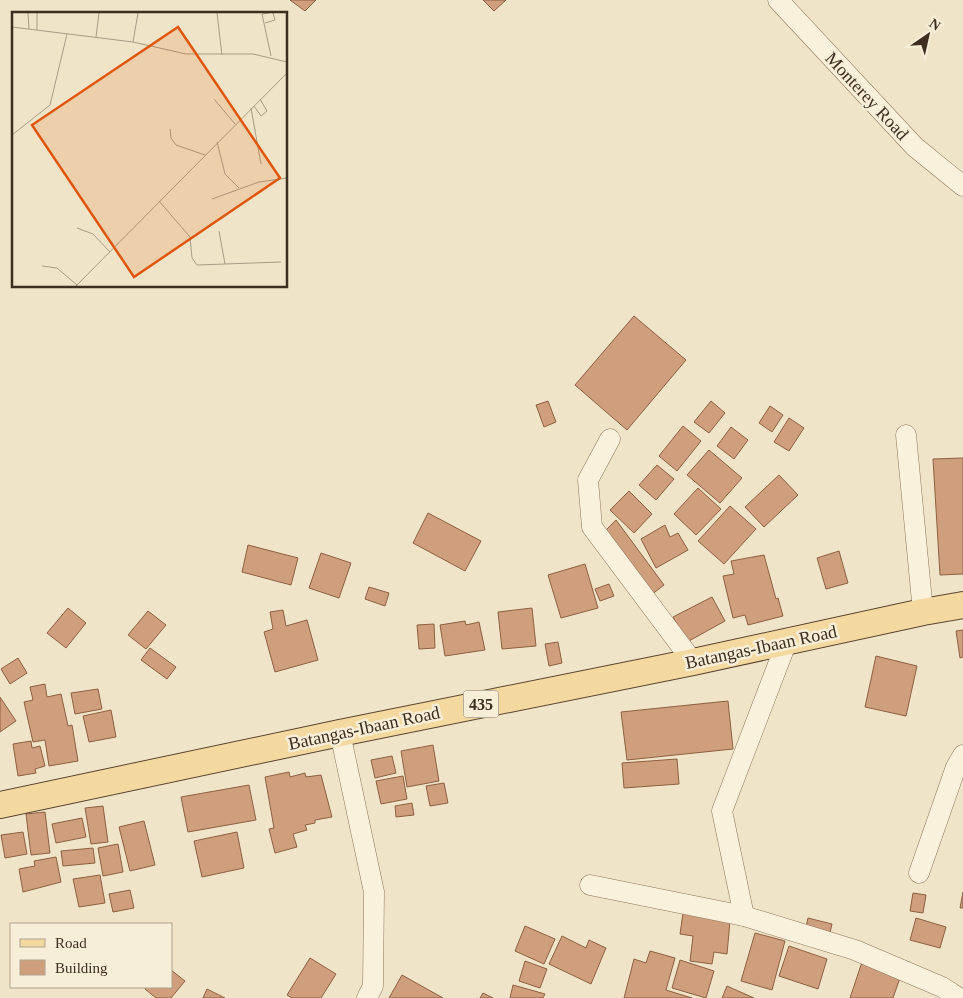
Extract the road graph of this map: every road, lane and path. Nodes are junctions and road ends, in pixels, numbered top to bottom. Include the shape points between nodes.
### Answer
1 (778, 0) edge
2 (963, 186) edge
3 (906, 435) dead end
4 (610, 439) dead end
5 (963, 605) edge
6 (923, 612) junction
7 (787, 642) junction
8 (693, 662) junction
9 (340, 732) junction
10 (963, 755) edge
11 (0, 805) edge
12 (920, 873) dead end
13 (590, 885) dead end
14 (744, 916) junction
15 (367, 998) edge
16 (959, 998) edge

1 - 2 street, Monterey Road via 915,147
3 - 6 street
4 - 8 street via 588,480 592,527
5 - 6 main road, Batangas-Ibaan Road / 435
6 - 7 main road, Batangas-Ibaan Road / 435
7 - 8 main road, Batangas-Ibaan Road / 435
7 - 14 street via 722,811
8 - 9 main road, Batangas-Ibaan Road / 435
9 - 11 main road, Batangas-Ibaan Road / 435
9 - 15 street via 374,892 373,986
10 - 12 street
13 - 14 street
14 - 16 street via 855,950 942,986

